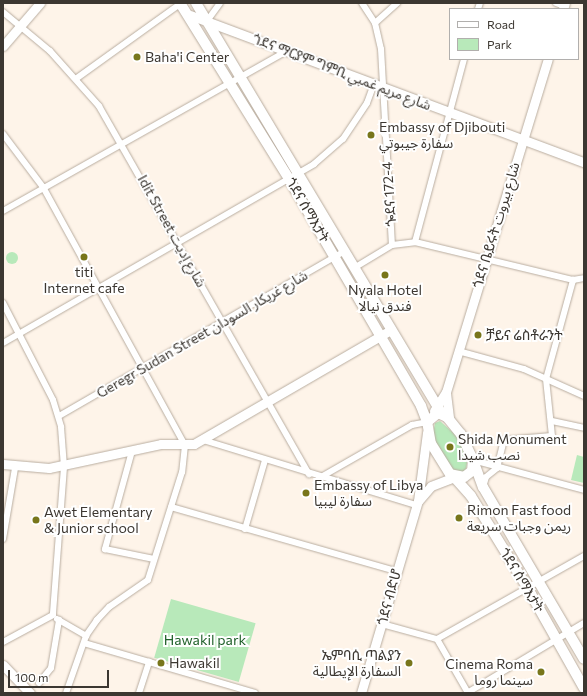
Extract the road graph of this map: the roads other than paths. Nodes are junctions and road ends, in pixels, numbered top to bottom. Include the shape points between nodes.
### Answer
1 (40, 3) edge
2 (180, 3) edge
3 (196, 3) edge
4 (220, 3) edge
5 (362, 3) edge
6 (397, 3) edge
7 (3, 12) edge
8 (190, 15) junction
9 (207, 21) junction
10 (375, 23) junction
11 (21, 25) junction
12 (3, 46) edge
13 (288, 50) junction
14 (464, 60) edge
15 (548, 60) edge
16 (242, 74) junction
17 (77, 78) junction
18 (230, 82) junction
19 (378, 85) junction
20 (449, 113) junction
21 (3, 134) edge
22 (522, 139) junction
23 (122, 142) junction
24 (584, 162) edge
25 (300, 172) junction
26 (289, 179) junction
27 (43, 187) junction
28 (3, 211) edge
29 (415, 242) junction
30 (177, 244) junction
31 (392, 245) junction
32 (345, 251) junction
33 (335, 257) junction
34 (486, 258) junction
35 (354, 268) junction
36 (584, 278) edge
37 (573, 280) junction
38 (99, 288) junction
39 (3, 303) edge
40 (224, 321) junction
41 (390, 330) junction
42 (20, 333) junction
43 (380, 336) junction
44 (3, 343) edge
45 (458, 351) junction
46 (144, 369) junction
47 (546, 379) junction
48 (446, 392) junction
49 (584, 396) edge
50 (269, 400) junction
51 (59, 416) junction
52 (435, 418) junction
53 (552, 421) junction
54 (584, 428) edge
55 (203, 440) junction
56 (184, 445) junction
57 (132, 451) junction
58 (265, 460) junction
59 (473, 460) junction
60 (3, 464) edge
61 (64, 467) junction
62 (15, 468) junction
63 (497, 468) junction
64 (309, 474) junction
65 (320, 477) junction
66 (454, 477) junction
67 (483, 487) junction
68 (584, 490) edge
69 (417, 503) junction
70 (171, 507) junction
71 (245, 529) junction
72 (3, 539) edge
73 (584, 556) edge
74 (154, 559) junction
75 (396, 571) junction
76 (538, 582) junction
77 (528, 587) junction
78 (53, 615) junction
79 (59, 620) junction
80 (584, 623) edge
81 (382, 624) junction
82 (568, 633) junction
83 (86, 636) junction
84 (437, 639) junction
85 (556, 639) junction
86 (3, 642) edge
87 (84, 643) junction
88 (584, 659) edge
89 (149, 662) junction
90 (3, 665) edge
91 (39, 683) dead end
92 (584, 688) edge
93 (30, 693) edge
94 (66, 693) edge
95 (139, 693) edge
96 (255, 693) edge
97 (361, 693) edge
98 (467, 693) edge

1 - 11 street
2 - 8 main road, ጎደና ሰማእታት
2 - 17 street
3 - 9 main road, ጎደና ሰማእታት
4 - 9 street
5 - 10 street, ጐደና 172-4
6 - 10 street
7 - 11 street, Idit Street شارع إديت
8 - 9 street, ጎደና ማርያም ግምቢ شارع مريم غمبي
8 - 18 main road, ጎደና ሰማእታት
9 - 13 street, ጎደና ማርያም ግምቢ شارع مريم غمبي
9 - 16 main road, ጎደና ሰማእታት
10 - 19 street, ጐደና 172-4 via 380,49
11 - 12 street
11 - 17 street, Idit Street شارع إديت
13 - 16 street
13 - 19 street, ጎደና ማርያም ግምቢ شارع مريم غمبي
14 - 20 street
15 - 22 street, ጎደና ቤይሩት شارع بيروت
16 - 18 street
16 - 25 main road, ጎደና ሰማእታት
17 - 23 street, Idit Street شارع إديت
18 - 23 street
18 - 26 main road, ጎደና ሰማእታት
19 - 20 street, ጎደና ማርያም ግምቢ شارع مريم غمبي
19 - 25 street via 343,139
19 - 31 street, ጐደና 172-4
20 - 22 street, ጎደና ማርያም ግምቢ شارع مريم غمبي
20 - 29 street
21 - 27 street
22 - 24 street, ጎደና ማርያም ግምቢ شارع مريم غمبي
22 - 34 street, ጎደና ቤይሩት شارع بيروت
23 - 27 street
23 - 30 street, Idit Street شارع إديت
25 - 26 street
25 - 32 main road, ጎደና ሰማእታት
26 - 30 street
26 - 33 main road, ጎደና ሰማእታት
27 - 28 street
27 - 38 street
29 - 31 street
29 - 34 street
30 - 38 street
30 - 40 street, Idit Street شارع إديت
31 - 35 street
32 - 33 street, Geregr Sudan Street شارع غريكار السودان
32 - 35 main road, ጎደና ሰማእታት
33 - 40 street, Geregr Sudan Street شارع غريكار السودان
33 - 43 main road, ጎደና ሰማእታት
34 - 37 street
34 - 45 street, ጎደና ቤይሩት شارع بيروت
35 - 41 main road, ጎደና ሰማእታት
36 - 37 street
37 - 47 street
38 - 42 street
38 - 46 street
39 - 42 street
40 - 46 street, Geregr Sudan Street شارع غريكار السودان
40 - 50 street, Idit Street شارع إديت
41 - 43 street
41 - 52 main road, ጎደና ሰማእታት
42 - 44 street
42 - 51 street
43 - 50 street
43 - 52 main road, ጎደና ሰማእታት via 421,406
45 - 47 street
45 - 48 street, ጎደና ቤይሩት شارع بيروت
46 - 51 street, Geregr Sudan Street شارع غريكار السودان
46 - 56 street
47 - 49 street
47 - 53 street
48 - 52 street
48 - 52 street
50 - 55 street
50 - 64 street, Idit Street شارع إديت
51 - 61 street
52 - 59 main road, ጎደና ሰማእታት
52 - 65 street via 412,425
52 - 66 main road, ጎደና ሰማእታት via 435,455
52 - 69 street
53 - 54 street
53 - 63 street via 552,436 549,438 504,440
55 - 56 street
55 - 58 street
56 - 57 street via 161,444
56 - 70 street via 182,472
57 - 61 street
57 - 74 street via 105,549
58 - 64 street
58 - 71 street
59 - 63 street
59 - 66 main road via 468,475
59 - 67 main road, ጎደና ሰማእታት
60 - 62 street
61 - 62 street
61 - 78 street
62 - 72 street
63 - 67 street via 486,476
63 - 68 street
64 - 65 street
65 - 69 street
66 - 69 street via 431,486
66 - 77 main road, ጎደና ሰማእታት via 471,496
67 - 76 main road, ጎደና ሰማእታት
69 - 75 street, ጎደና ብድሆ
70 - 71 street
70 - 74 street
71 - 75 street
73 - 76 street
74 - 83 street via 143,586 109,607
75 - 81 street, ጎደና ብድሆ
76 - 77 street
76 - 82 main road, ጎደና ሰማእታት
77 - 84 street
77 - 85 main road, ጎደና ሰማእታት
78 - 79 street
78 - 86 street
79 - 83 street
79 - 91 street via 51,668
80 - 82 street
81 - 84 street
81 - 97 street, ጎደና ብድሆ
82 - 85 street
82 - 88 main road, ጎደና ሰማእታት
83 - 87 street
84 - 98 street
85 - 92 main road, ጎደና ሰማእታት
85 - 98 street
87 - 89 street
87 - 94 street
89 - 95 street
89 - 96 street
90 - 93 street

